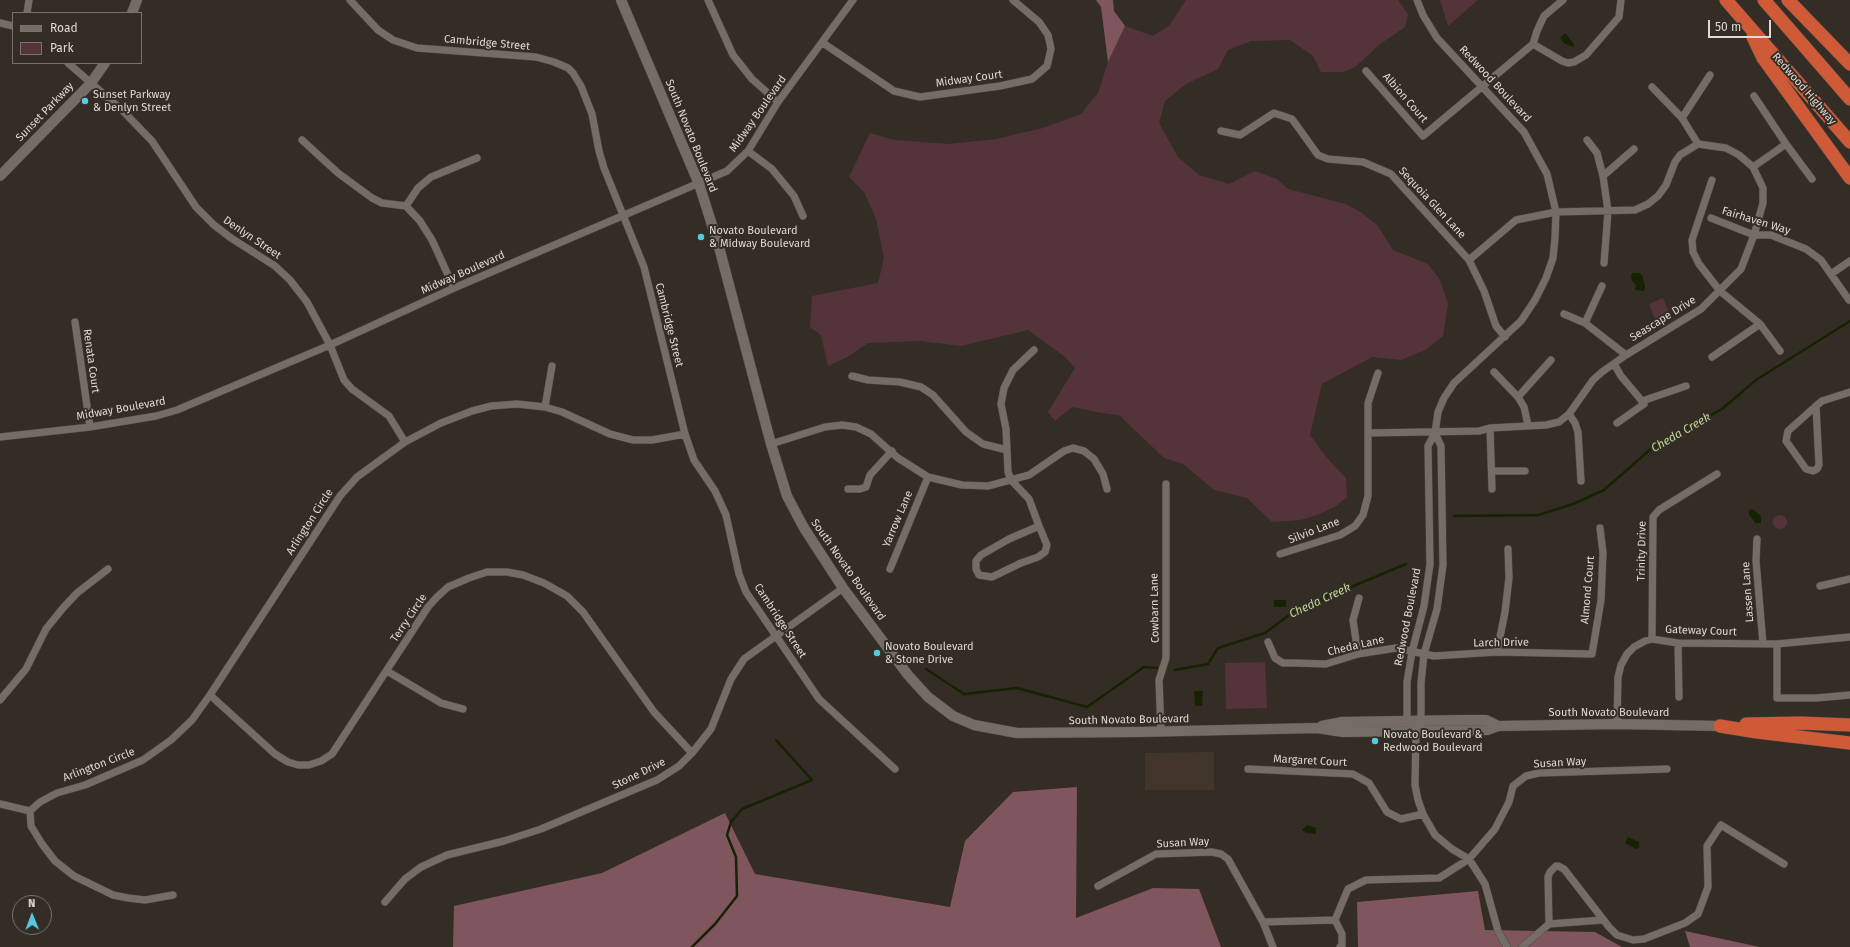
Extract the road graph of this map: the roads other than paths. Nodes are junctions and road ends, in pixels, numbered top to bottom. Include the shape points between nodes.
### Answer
1 (29, 0) edge
2 (137, 0) edge
3 (350, 0) edge
4 (621, 0) edge
5 (708, 0) edge
6 (854, 0) edge
7 (1013, 0) edge
8 (1417, 0) edge
9 (1563, 0) edge
10 (1621, 0) edge
11 (1726, 0) edge
12 (1764, 0) edge
13 (1788, 0) edge
14 (27, 12) edge
15 (132, 12) edge
16 (1746, 23) junction
17 (0, 24) edge
18 (12, 26) edge
19 (823, 44) junction
20 (1533, 44) junction
21 (69, 64) edge
22 (104, 64) edge
23 (1850, 64) edge
24 (1366, 71) dead end
25 (1710, 76) dead end
26 (91, 83) junction
27 (1482, 87) junction
28 (1652, 87) dead end
29 (1754, 96) dead end
30 (1850, 99) edge
31 (778, 102) junction
32 (1682, 118) junction
33 (1221, 131) dead end
34 (302, 140) dead end
35 (1587, 140) dead end
36 (1850, 142) edge
37 (1698, 144) junction
38 (1786, 144) junction
39 (1634, 149) dead end
40 (748, 151) junction
41 (476, 158) dead end
42 (1753, 167) junction
43 (0, 176) edge
44 (1603, 176) junction
45 (1850, 178) edge
46 (1812, 179) dead end
47 (1712, 180) dead end
48 (699, 184) junction
49 (406, 206) junction
50 (1608, 211) junction
51 (1556, 212) junction
52 (623, 216) junction
53 (803, 216) dead end
54 (1711, 218) dead end
55 (1754, 234) junction
56 (1469, 260) junction
57 (1850, 261) edge
58 (1604, 263) dead end
59 (1831, 274) junction
60 (1602, 286) dead end
61 (454, 288) junction
62 (1720, 291) junction
63 (1849, 300) edge
64 (1564, 314) dead end
65 (75, 322) dead end
66 (1585, 323) junction
67 (1760, 324) junction
68 (1505, 337) junction
69 (330, 345) junction
70 (1034, 350) dead end
71 (1780, 351) dead end
72 (1626, 355) junction
73 (1712, 357) dead end
74 (1551, 360) dead end
75 (1614, 364) junction
76 (552, 366) dead end
77 (1494, 372) dead end
78 (1378, 373) dead end
79 (852, 376) dead end
80 (1686, 386) dead end
81 (1850, 392) edge
82 (1518, 397) junction
83 (1642, 401) junction
84 (1816, 406) junction
85 (545, 407) junction
86 (1569, 414) junction
87 (1617, 423) dead end
88 (1528, 425) junction
89 (90, 427) junction
90 (1490, 428) junction
91 (1435, 432) junction
92 (1368, 433) junction
93 (685, 434) junction
94 (0, 437) edge
95 (405, 442) junction
96 (771, 444) junction
97 (1007, 450) junction
98 (892, 451) junction
99 (1492, 471) junction
100 (1525, 471) dead end
101 (1718, 474) dead end
102 (928, 477) junction
103 (1011, 480) junction
104 (1581, 482) dead end
105 (1166, 484) dead end
106 (848, 488) dead end
107 (1107, 489) dead end
108 (1492, 489) dead end
109 (1039, 526) junction
110 (1600, 528) dead end
111 (1757, 539) dead end
112 (1508, 549) dead end
113 (1280, 554) dead end
114 (108, 569) dead end
115 (890, 569) dead end
116 (1850, 580) edge
117 (1820, 586) dead end
118 (843, 588) junction
119 (1359, 598) dead end
120 (775, 636) junction
121 (1850, 637) edge
122 (1652, 639) junction
123 (1268, 642) dead end
124 (1678, 643) junction
125 (1763, 644) junction
126 (1777, 644) junction
127 (1412, 652) junction
128 (1497, 652) junction
129 (1358, 654) junction
130 (1424, 654) junction
131 (1592, 654) joint
132 (387, 671) junction
133 (1850, 695) edge
134 (210, 696) junction
135 (1679, 697) dead end
136 (0, 700) edge
137 (463, 709) dead end
138 (1407, 721) junction
139 (1421, 721) junction
140 (1617, 724) junction
141 (1850, 725) edge
142 (1498, 726) junction
143 (1720, 726) junction
144 (1317, 728) junction
145 (1416, 731) junction
146 (1161, 732) junction
147 (1850, 741) edge
148 (692, 753) junction
149 (895, 769) dead end
150 (1248, 769) dead end
151 (1667, 769) dead end
152 (0, 804) edge
153 (30, 811) junction
154 (1423, 814) junction
155 (1470, 859) junction
156 (1784, 864) dead end
157 (1098, 886) dead end
158 (173, 895) dead end
159 (385, 902) dead end
160 (1335, 920) junction
161 (1602, 920) junction
162 (1263, 922) junction
163 (1549, 924) junction
164 (1273, 947) edge
165 (1340, 947) edge
166 (1507, 947) edge
167 (1522, 947) edge

1 - 14 street
2 - 15 main road
3 - 52 street, Cambridge Street via 378,30 393,40 417,48 536,58 568,68 581,86 592,114 602,163
4 - 48 main road, South Novato Boulevard
5 - 31 street via 733,55 752,79
6 - 19 street, Midway Boulevard
7 - 19 street, Midway Court via 1039,22 1048,36 1050,49 1047,66 1032,80 920,97 894,91
8 - 27 street, Redwood Boulevard via 1437,38
9 - 20 street via 1544,16
10 - 20 street via 1619,17 1586,55 1574,62 1562,61
11 - 16 highway, Redwood Highway
12 - 30 highway
13 - 23 highway
16 - 36 highway, Redwood Highway
16 - 45 highway via 1763,58
17 - 18 street
19 - 31 street, Midway Boulevard
20 - 27 street
21 - 26 street, Denlyn Street
22 - 26 main road, Sunset Parkway
24 - 27 street, Albion Court via 1423,136
25 - 32 street
26 - 43 main road, Sunset Parkway
26 - 69 street, Denlyn Street via 152,141 196,207 214,225 276,266 290,280 307,302
27 - 51 street, Redwood Boulevard via 1524,132 1547,174
28 - 32 street
29 - 38 street
31 - 40 street, Midway Boulevard
32 - 37 street
33 - 56 street, Sequoia Glen Lane via 1240,134 1274,113 1292,119 1318,155 1328,159 1363,162 1391,174
34 - 49 street via 338,173 372,198 382,203
35 - 44 street via 1597,153
37 - 42 street, Seascape Drive via 1726,148
37 - 50 street via 1680,155 1666,184 1653,200 1635,210
38 - 42 street
38 - 46 street
39 - 44 street
40 - 48 street, Midway Boulevard via 727,171
40 - 53 street via 772,169 794,196
41 - 49 street via 431,177 418,188
42 - 55 street, Seascape Drive via 1763,188 1764,203
44 - 50 street
47 - 62 street via 1692,240 1693,252 1699,264
48 - 52 street, Midway Boulevard
48 - 96 main road, South Novato Boulevard via 719,247
49 - 61 street via 420,221 432,240
50 - 51 street
50 - 58 street
51 - 56 street via 1516,220
51 - 68 street, Redwood Boulevard via 1553,258 1546,278 1521,321
52 - 61 street, Midway Boulevard
52 - 93 street, Cambridge Street via 644,267
54 - 55 street, Fairhaven Way
55 - 59 street, Fairhaven Way via 1771,236 1806,249 1821,260
55 - 62 street, Seascape Drive via 1741,269
56 - 68 street, Sequoia Glen Lane via 1496,326
57 - 59 street
59 - 63 street, Fairhaven Way
60 - 66 street
61 - 69 street, Midway Boulevard
62 - 67 street
62 - 72 street, Seascape Drive via 1701,309
64 - 66 street
65 - 89 street, Renata Court
66 - 72 street
67 - 71 street
67 - 73 street
68 - 91 street, Redwood Boulevard via 1454,383 1438,412
69 - 89 street, Midway Boulevard via 177,410
69 - 95 street, Denlyn Street via 344,380 352,389 389,416
70 - 97 street via 1013,370 1004,388 1001,404
72 - 75 street, Seascape Drive
74 - 82 street
75 - 83 street
75 - 86 street, Seascape Drive via 1593,380
76 - 85 street
77 - 82 street
78 - 92 street, Silvio Lane via 1368,403
79 - 97 street via 921,387 933,395 966,432 983,444
80 - 83 street
81 - 84 street via 1822,401
82 - 88 street via 1524,407
83 - 87 street via 1644,404
84 - 84 street via 1788,431 1786,436 1786,441 1806,469 1813,471 1818,465
85 - 93 street, Arlington Circle via 610,434 633,440 652,440
85 - 95 street, Arlington Circle via 517,404 491,406 441,423
86 - 88 street, Seascape Drive via 1560,422
86 - 104 street via 1578,432
88 - 90 street, Seascape Drive
89 - 94 street, Midway Boulevard
90 - 91 street, Seascape Drive via 1478,432
90 - 99 street
91 - 92 street
91 - 127 street, Redwood Boulevard via 1428,446 1428,585
91 - 130 street, Redwood Boulevard via 1441,446 1443,565 1437,609
92 - 113 street, Silvio Lane via 1368,496 1362,515 1354,526 1340,535
93 - 120 street, Cambridge Street via 694,460 715,491 726,515 739,574 746,592
95 - 134 street, Arlington Circle via 357,476 340,496
96 - 98 street via 825,427 842,426 856,427 871,434
96 - 118 main road, South Novato Boulevard via 787,496 804,528
97 - 103 street
98 - 102 street
98 - 106 street via 870,475 866,487
99 - 100 street
99 - 108 street
101 - 122 street, Trinity Drive via 1659,510 1653,517
102 - 103 street via 962,485 988,486
102 - 115 street, Yarrow Lane
103 - 107 street via 1029,475 1064,451 1073,448 1084,451 1094,459 1103,474
103 - 109 street via 1029,499
105 - 146 street, Cowbarn Lane via 1166,658 1159,680
109 - 109 street via 1046,545 1045,552 992,577 979,575 976,561 980,555
110 - 131 street, Almond Court via 1603,553 1601,600
111 - 125 street, Lassen Lane via 1756,562
112 - 128 street via 1509,578
114 - 136 street via 63,608 46,629 26,669
116 - 117 street
118 - 120 street, Stone Drive
118 - 146 main road, South Novato Boulevard via 908,675 928,697 953,716 974,725 1017,732
119 - 129 street via 1354,620
120 - 148 street, Stone Drive via 744,659 731,679 711,729
120 - 149 street, Cambridge Street via 819,699
121 - 126 street, Gateway Court
122 - 124 street, Gateway Court
122 - 140 street, Gateway Court via 1634,646 1621,665 1618,677
123 - 129 street, Cheda Lane via 1276,658 1283,663 1326,664
124 - 125 street, Gateway Court
124 - 135 street
125 - 126 street, Gateway Court
126 - 133 street via 1777,698
127 - 129 street, Cheda Lane via 1396,648
127 - 130 street, Larch Drive
127 - 138 street, Redwood Boulevard via 1407,682
128 - 130 street, Larch Drive via 1434,656
128 - 131 street, Larch Drive
130 - 139 street, Redwood Boulevard
132 - 134 street, Terry Circle via 332,754 321,762 309,765 293,763 275,754
132 - 137 street via 441,704
132 - 148 street, Terry Circle via 428,607 448,587 487,572 523,575 544,582 567,596 583,612 654,712
134 - 153 street, Arlington Circle via 192,720 171,740 143,760 85,785 57,793
138 - 139 main road, South Novato Boulevard
138 - 144 main road, South Novato Boulevard via 1342,722
138 - 145 street
139 - 142 main road, South Novato Boulevard via 1486,720
139 - 145 street, Redwood Boulevard
140 - 142 main road, South Novato Boulevard
140 - 143 main road, South Novato Boulevard
141 - 143 highway via 1784,723
142 - 145 main road, South Novato Boulevard via 1487,730
143 - 147 highway
144 - 145 main road, South Novato Boulevard via 1343,732
144 - 146 main road, South Novato Boulevard
145 - 154 street, Redwood Boulevard via 1415,785
148 - 159 street, Stone Drive via 657,780 541,829 447,855 421,867 405,879
150 - 154 street, Margaret Court via 1353,774 1368,783 1387,812 1401,819
151 - 155 street, Susan Way via 1539,773 1526,776 1514,786 1495,830
152 - 153 street
153 - 158 street via 31,826 42,844 56,861 74,876 113,895 128,898 145,900
154 - 155 street, Redwood Boulevard via 1435,835
155 - 160 street, Susan Way via 1439,878 1366,880 1348,890
155 - 166 street, Redwood Boulevard via 1485,884 1498,931
156 - 161 street via 1721,825 1707,846 1708,887 1698,914 1685,923 1644,939 1633,940 1617,935
157 - 162 street, Susan Way via 1156,854 1212,852 1228,859
160 - 162 street
160 - 165 street via 1342,934
161 - 163 street
161 - 163 street via 1564,869 1558,866 1553,868 1548,877
162 - 164 street, Susan Way
163 - 167 street

